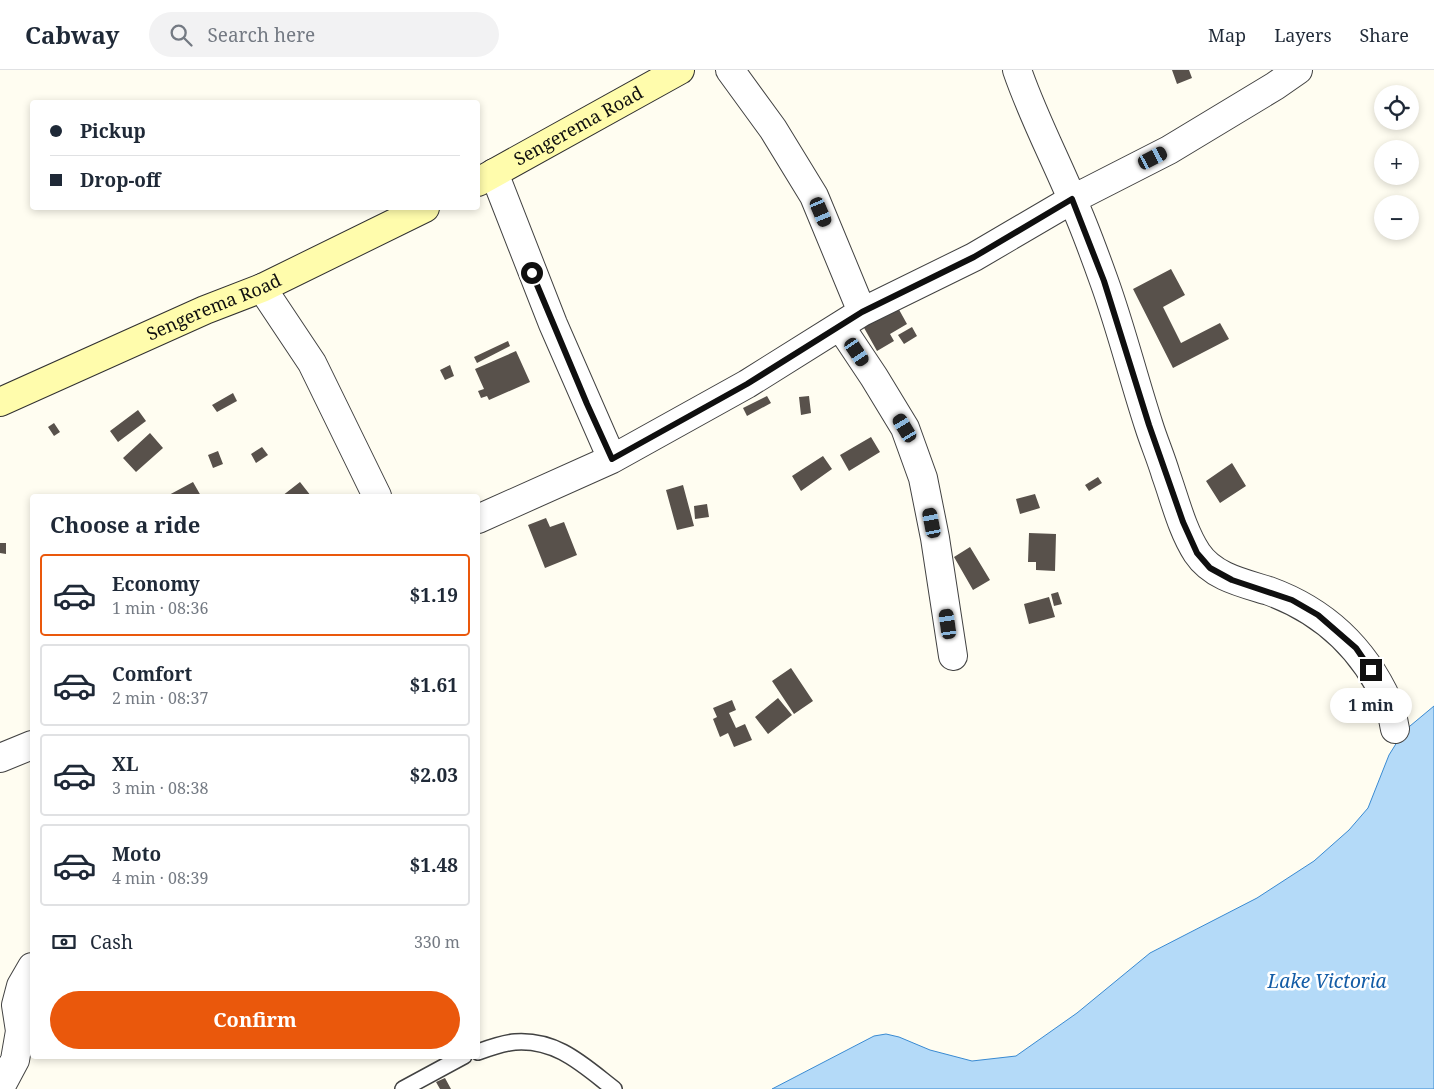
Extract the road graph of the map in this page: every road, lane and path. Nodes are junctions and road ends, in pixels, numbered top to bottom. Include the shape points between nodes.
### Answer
1 (680, 70) edge
2 (730, 70) edge
3 (1017, 70) edge
4 (1298, 70) edge
5 (486, 178) edge
6 (1072, 199) junction
7 (421, 210) edge
8 (262, 288) junction
9 (851, 319) junction
10 (0, 402) edge
11 (612, 459) junction
12 (376, 494) edge
13 (480, 519) edge
14 (953, 656) dead end
15 (1395, 729) dead end
16 (30, 746) edge
17 (0, 758) edge
18 (30, 970) edge
19 (480, 1051) edge
20 (458, 1059) edge
21 (0, 1088) edge
22 (403, 1089) edge
23 (614, 1089) edge

1 - 5 main road, Sengerema Road
2 - 9 street via 773,129 814,196
3 - 6 street
4 - 6 street via 1169,150
5 - 11 street
6 - 9 street via 974,257
6 - 15 street via 1104,281 1183,522 1197,553 1210,568 1232,580 1292,600 1332,626 1356,648 1371,670 1389,704
7 - 8 main road, Sengerema Road
8 - 10 main road, Sengerema Road via 205,310
8 - 12 street via 312,363
9 - 11 street via 747,384
9 - 14 street via 874,377 905,428 923,478
11 - 13 street
16 - 17 street
18 - 21 street via 21,986 16,1005 20,1031 15,1060
19 - 23 lane via 514,1042 542,1044 569,1054
20 - 22 lane

